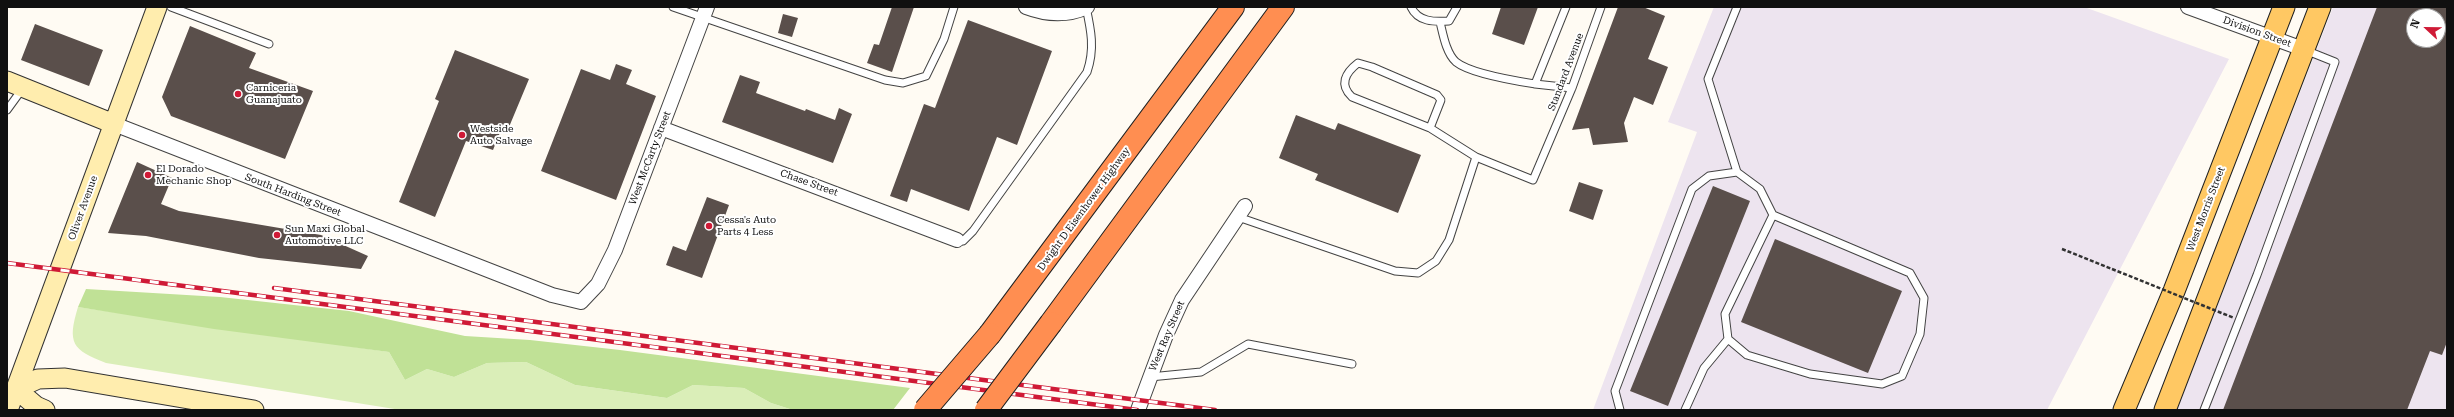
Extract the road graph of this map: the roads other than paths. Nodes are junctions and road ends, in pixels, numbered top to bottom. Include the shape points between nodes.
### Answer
1 (157, 7) edge
2 (171, 7) edge
3 (673, 7) edge
4 (954, 7) edge
5 (1026, 7) edge
6 (1086, 7) edge
7 (1233, 7) edge
8 (1283, 7) edge
9 (1411, 7) edge
10 (1457, 7) edge
11 (1566, 7) edge
12 (1601, 7) edge
13 (1737, 7) edge
14 (2188, 7) edge
15 (2284, 7) edge
16 (2320, 7) edge
17 (705, 13) edge
18 (1440, 22) junction
19 (2272, 38) junction
20 (269, 44) dead end
21 (2303, 49) junction
22 (15, 84) edge
23 (1534, 84) junction
24 (1572, 88) junction
25 (7, 110) edge
26 (114, 124) junction
27 (661, 128) junction
28 (1430, 128) junction
29 (1476, 157) junction
30 (1737, 172) junction
31 (1241, 211) joint
32 (1773, 215) junction
33 (957, 240) joint
34 (582, 302) joint
35 (990, 334) junction
36 (1728, 339) junction
37 (1352, 364) dead end
38 (1150, 377) junction
39 (16, 389) junction
40 (8, 410) edge
41 (45, 410) edge
42 (254, 410) edge
43 (925, 410) edge
44 (934, 410) edge
45 (986, 410) edge
46 (1138, 410) edge
47 (1620, 410) edge
48 (1685, 410) edge
49 (2124, 410) edge
50 (2165, 410) edge
51 (2204, 410) edge

1 - 26 street, Oliver Avenue
2 - 20 lane
3 - 17 lane
4 - 17 lane via 944,40 926,76 903,84 885,80
5 - 6 street via 1042,12 1069,12
6 - 33 lane via 1092,34 1087,72 967,239
7 - 35 highway, Dwight D Eisenhower Highway
8 - 45 highway, bridge
9 - 18 lane via 1414,13 1428,22
10 - 18 lane via 1449,21
11 - 23 lane
12 - 24 lane, Standard Avenue
13 - 30 lane via 1708,79
14 - 19 street, Division Street
15 - 19 main road, West Morris Street
16 - 21 main road
17 - 27 street, West McCarty Street
18 - 23 lane via 1445,43 1456,62 1491,77
19 - 21 street, Division Street
19 - 49 main road, West Morris Street via 2174,291
21 - 50 main road
21 - 51 lane via 2335,62 2257,275
22 - 25 lane
22 - 26 street, South Harding Street
23 - 24 lane
24 - 29 lane, Standard Avenue via 1533,180
26 - 34 street, South Harding Street via 552,295
26 - 39 street, Oliver Avenue
27 - 33 street, Chase Street
27 - 34 street, West McCarty Street via 615,250 598,284
28 - 28 lane via 1352,97 1345,91 1343,84 1348,70 1358,63 1437,94 1441,100
28 - 29 lane
29 - 31 lane via 1449,240 1436,261 1418,273 1395,270
30 - 32 lane via 1760,189
30 - 47 lane via 1709,176 1692,189 1615,391
31 - 38 street, West Ray Street via 1182,300
32 - 36 lane via 1725,314
32 - 36 lane via 1910,273 1924,298 1920,334 1902,376 1882,384 1810,374 1747,355
35 - 43 highway, bridge
35 - 44 highway, Dwight D Eisenhower Highway, bridge
36 - 48 lane via 1704,368
37 - 38 lane via 1248,344 1201,372
38 - 46 street, West Ray Street
39 - 40 street, Oliver Avenue
39 - 41 street via 36,406
39 - 42 street via 38,379 59,378

